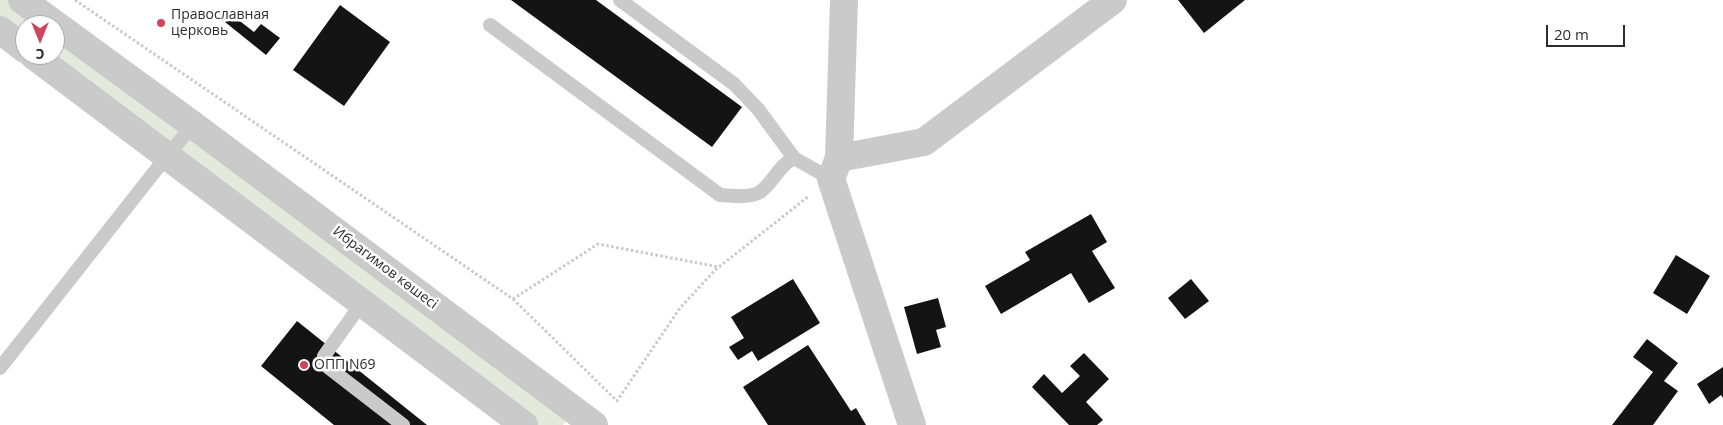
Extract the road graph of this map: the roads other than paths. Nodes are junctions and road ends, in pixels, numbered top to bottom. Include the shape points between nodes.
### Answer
1 (620, 0) edge
2 (844, 0) edge
3 (1113, 0) edge
4 (25, 1) edge
5 (490, 24) dead end
6 (0, 30) edge
7 (15, 41) edge
8 (46, 65) edge
9 (193, 125) junction
10 (167, 156) junction
11 (794, 158) junction
12 (835, 168) junction
13 (362, 302) junction
14 (0, 368) edge
15 (579, 421) edge
16 (403, 425) edge
17 (524, 425) edge
18 (912, 425) edge

1 - 11 lane via 734,84 758,109
2 - 12 street
3 - 12 street via 924,142
4 - 9 street, Ибрагимов көшесі
5 - 11 lane via 720,195 738,197 759,193 785,163
6 - 7 street
8 - 10 street
9 - 10 lane
9 - 15 street, Ибрагимов көшесі
10 - 13 street
10 - 14 lane
11 - 12 lane
12 - 18 street
13 - 16 lane via 324,356 324,364
13 - 17 street

